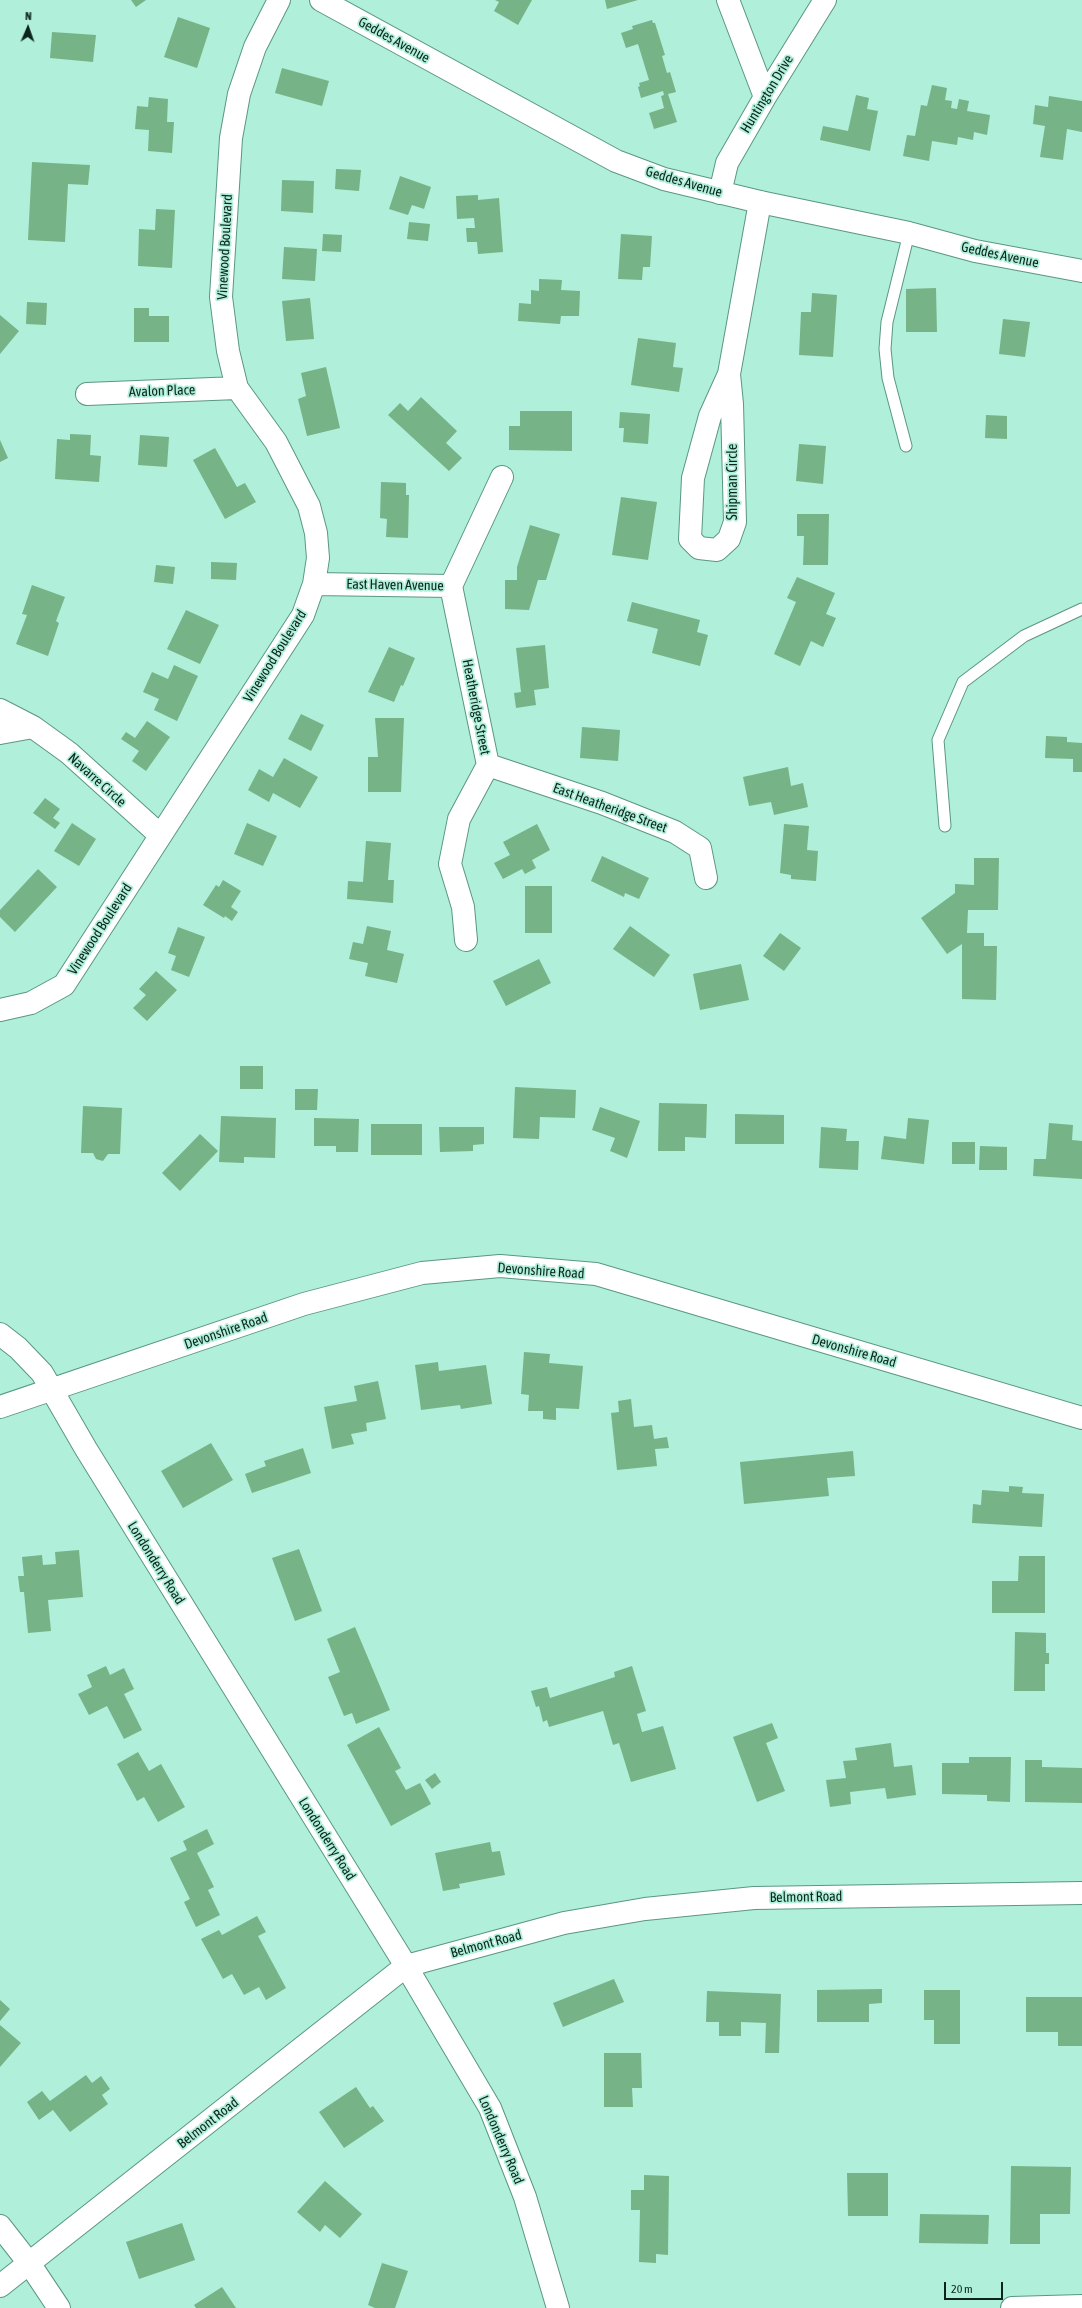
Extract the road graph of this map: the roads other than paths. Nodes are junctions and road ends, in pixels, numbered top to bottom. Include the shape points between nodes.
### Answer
1 (279, 0) edge
2 (321, 0) edge
3 (728, 0) edge
4 (825, 0) edge
5 (765, 97) junction
6 (720, 193) junction
7 (760, 202) junction
8 (909, 233) junction
9 (1082, 271) edge
10 (729, 374) junction
11 (237, 388) junction
12 (87, 394) dead end
13 (906, 446) dead end
14 (502, 477) dead end
15 (314, 584) junction
16 (451, 586) junction
17 (1082, 609) edge
18 (0, 710) edge
19 (33, 727) junction
20 (0, 733) edge
21 (488, 765) junction
22 (945, 826) dead end
23 (160, 835) junction
24 (706, 878) dead end
25 (466, 940) dead end
26 (0, 1010) edge
27 (0, 1334) edge
28 (52, 1390) junction
29 (0, 1407) edge
30 (1082, 1418) edge
31 (1082, 1893) edge
32 (406, 1966) junction
33 (0, 2226) edge
34 (29, 2263) junction
35 (0, 2286) edge
36 (1082, 2306) edge
37 (59, 2308) edge
38 (558, 2308) edge
39 (1012, 2308) edge

1 - 11 street, Vinewood Boulevard via 255,47 239,94 231,138 221,297 228,351
2 - 6 street, Geddes Avenue via 616,161 664,179
3 - 5 street
4 - 5 street, Huntington Drive
5 - 6 street, Huntington Drive via 727,163
6 - 7 street, Geddes Avenue
7 - 8 street, Geddes Avenue
7 - 10 street, Shipman Circle
8 - 9 street, Geddes Avenue via 975,251
8 - 13 lane via 887,322 886,349 888,378
10 - 10 street, Shipman Circle via 710,416 693,478 690,539 699,548 717,550 729,538 735,522
11 - 12 street, Avalon Place
11 - 15 street, Vinewood Boulevard via 276,442 309,506 316,533 318,558
14 - 16 street, East Haven Avenue
15 - 16 street, East Haven Avenue
15 - 23 street, Vinewood Boulevard via 303,615
16 - 21 street, Heatheridge Street
17 - 22 lane via 1024,636 963,682 938,740
18 - 19 street, Navarre Circle
19 - 20 street
19 - 23 street, Navarre Circle via 69,753
21 - 24 street, East Heatheridge Street via 602,803 675,832 700,848
21 - 25 street, Heatheridge Street via 459,819 450,864 463,907
23 - 26 street, Vinewood Boulevard via 64,985 31,1003
27 - 28 street, Londonderry Road via 42,1373
28 - 29 street, Devonshire Road
28 - 30 street, Devonshire Road via 304,1304 422,1273 500,1266 596,1274
28 - 32 street, Londonderry Road
31 - 32 street, Belmont Road via 754,1898 661,1907 564,1923
32 - 34 street, Belmont Road
32 - 38 street, Londonderry Road via 490,2108 525,2197
33 - 34 street
34 - 35 street, Belmont Road
34 - 37 street
36 - 39 street

